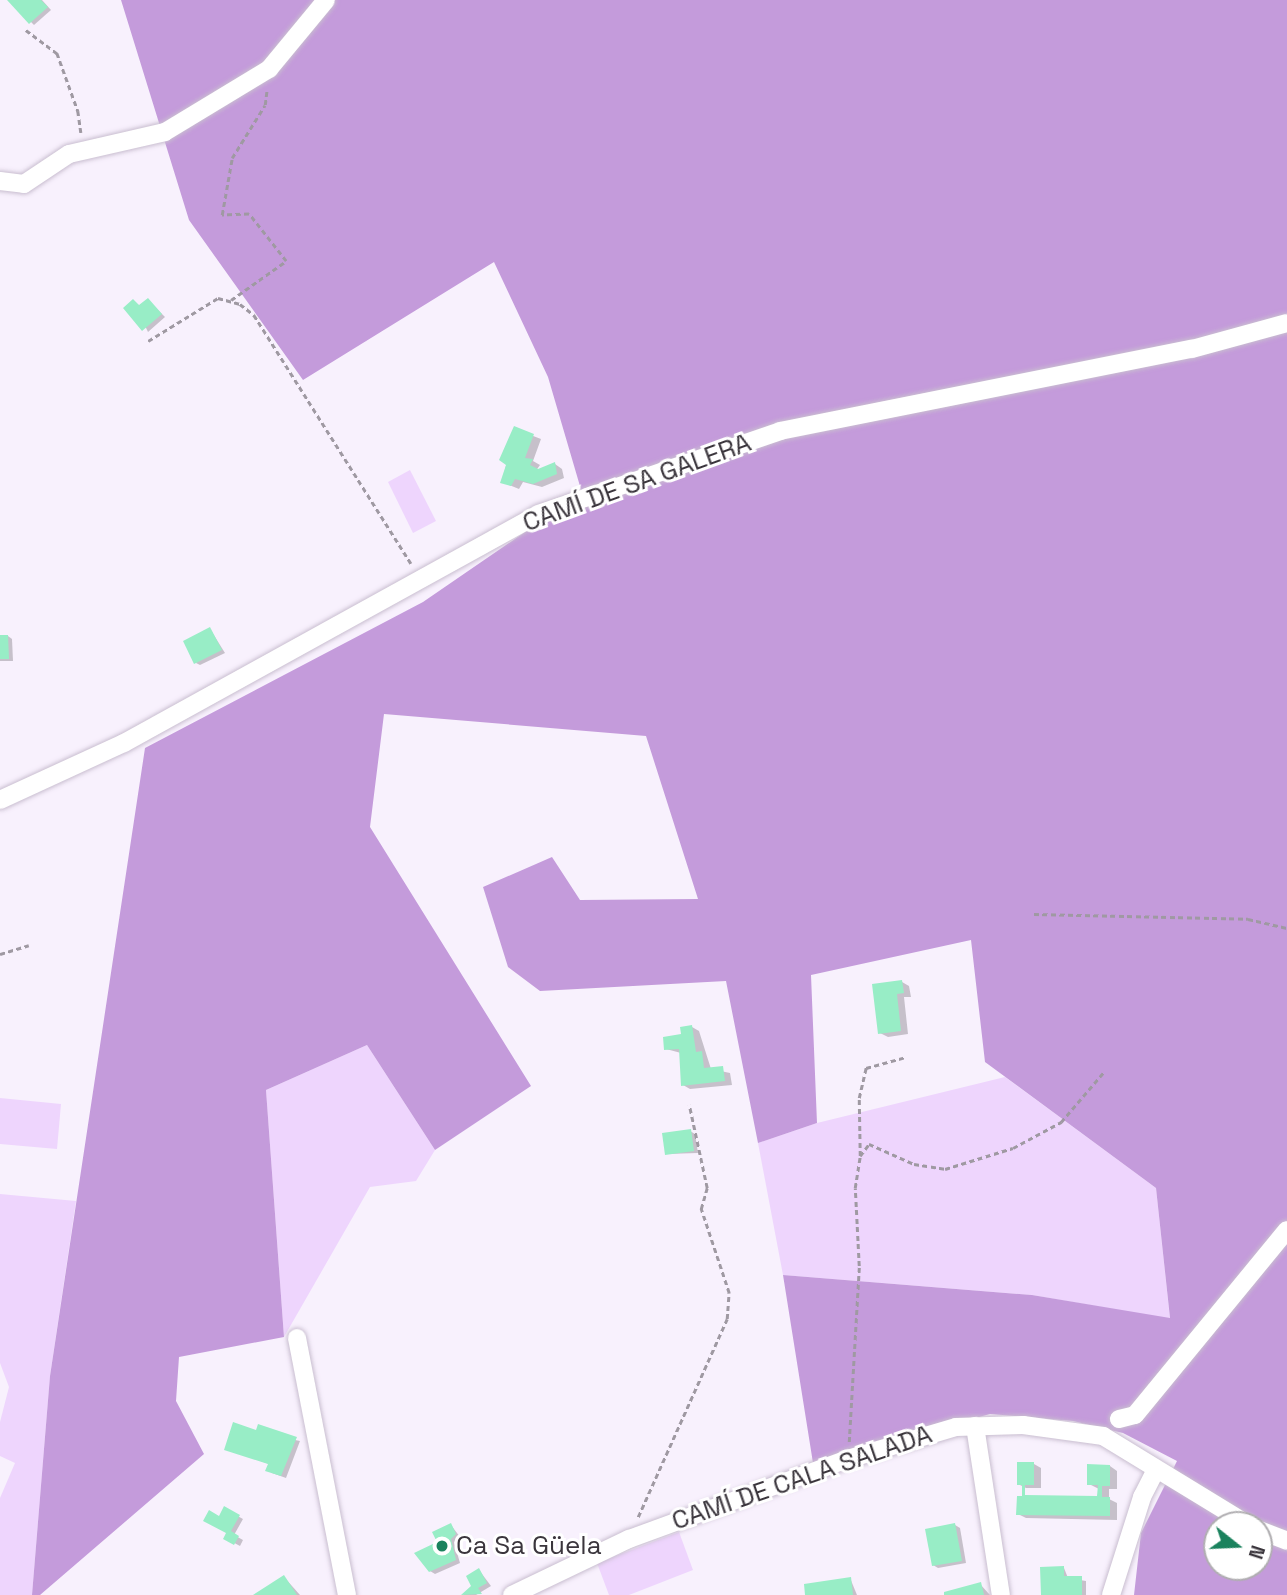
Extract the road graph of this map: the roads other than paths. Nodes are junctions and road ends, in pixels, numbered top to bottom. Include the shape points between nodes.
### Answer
1 (326, 0) edge
2 (0, 181) edge
3 (1287, 323) edge
4 (0, 800) edge
5 (1287, 1230) edge
6 (297, 1338) dead end
7 (975, 1426) junction
8 (1102, 1436) junction
9 (1155, 1472) junction
10 (1224, 1511) edge
11 (347, 1595) edge
12 (512, 1595) edge
13 (1000, 1595) edge
14 (1111, 1595) edge

1 - 2 street via 269,69 165,132 69,154 24,184
3 - 4 street, CAMÍ DE SA GALERA via 1192,349 779,431 538,514 124,743
5 - 8 street via 1218,1319 1147,1396 1126,1408
6 - 11 street
7 - 8 street, CAMÍ DE CALA SALADA via 1023,1425
7 - 12 street, CAMÍ DE CALA SALADA via 936,1430 848,1459 629,1539
7 - 13 street
8 - 9 street, CAMÍ DE CALA SALADA
9 - 10 street, CAMÍ DE CALA SALADA
9 - 14 street via 1142,1497

